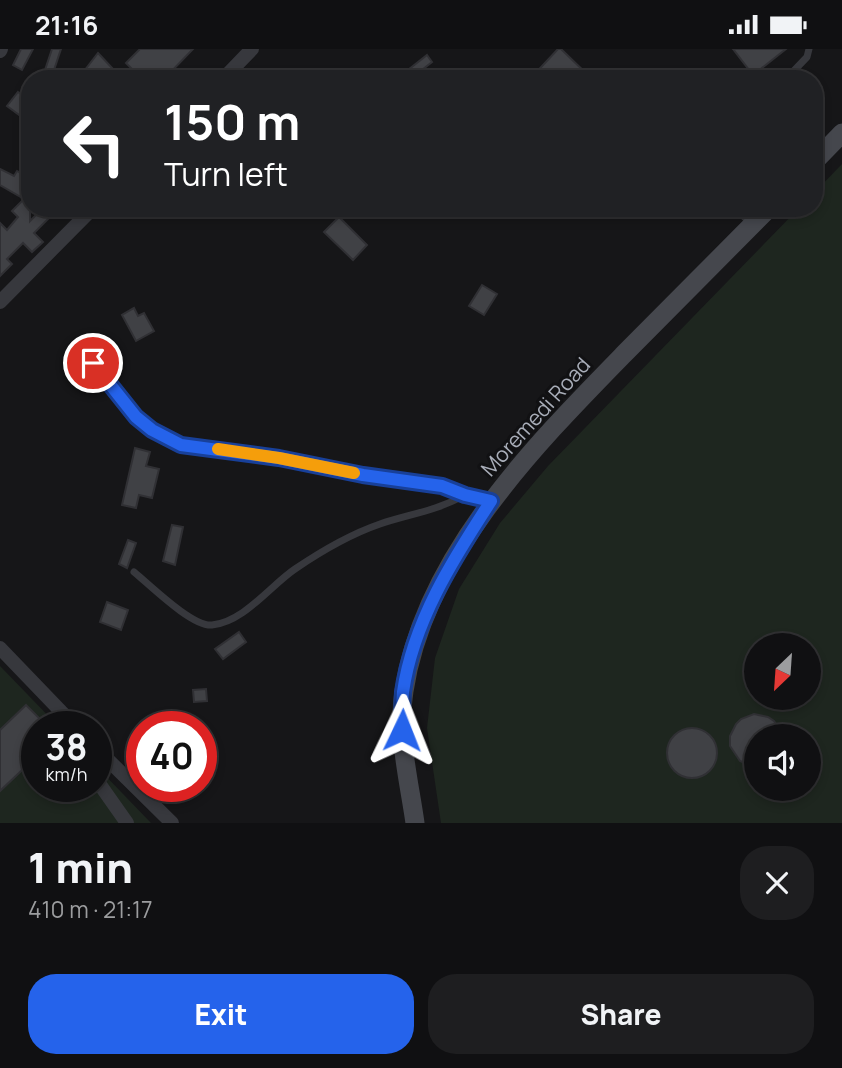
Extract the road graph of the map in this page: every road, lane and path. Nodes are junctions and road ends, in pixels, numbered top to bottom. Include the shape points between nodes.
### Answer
1 (252, 49) edge
2 (809, 49) edge
3 (232, 70) edge
4 (795, 70) edge
5 (842, 133) edge
6 (823, 153) edge
7 (84, 217) edge
8 (744, 217) edge
9 (760, 217) edge
10 (752, 225) junction
11 (0, 302) edge
12 (93, 363) dead end
13 (465, 495) junction
14 (491, 501) junction
15 (134, 572) dead end
16 (0, 648) edge
17 (60, 711) edge
18 (112, 764) edge
19 (112, 802) edge
20 (127, 823) edge
21 (172, 823) edge
22 (415, 823) edge

1 - 3 street
2 - 4 lane
5 - 6 street
7 - 11 street
8 - 10 lane
9 - 10 street, Moremedi Road
10 - 14 street, Moremedi Road via 554,426
12 - 13 lane via 136,417 181,445 442,486
13 - 14 lane
13 - 15 lane via 432,511 379,524 331,548 295,569 241,614 214,625 195,620
14 - 22 street, Moremedi Road via 446,574 416,642 403,692 402,730
16 - 17 street
18 - 21 street
19 - 20 street

